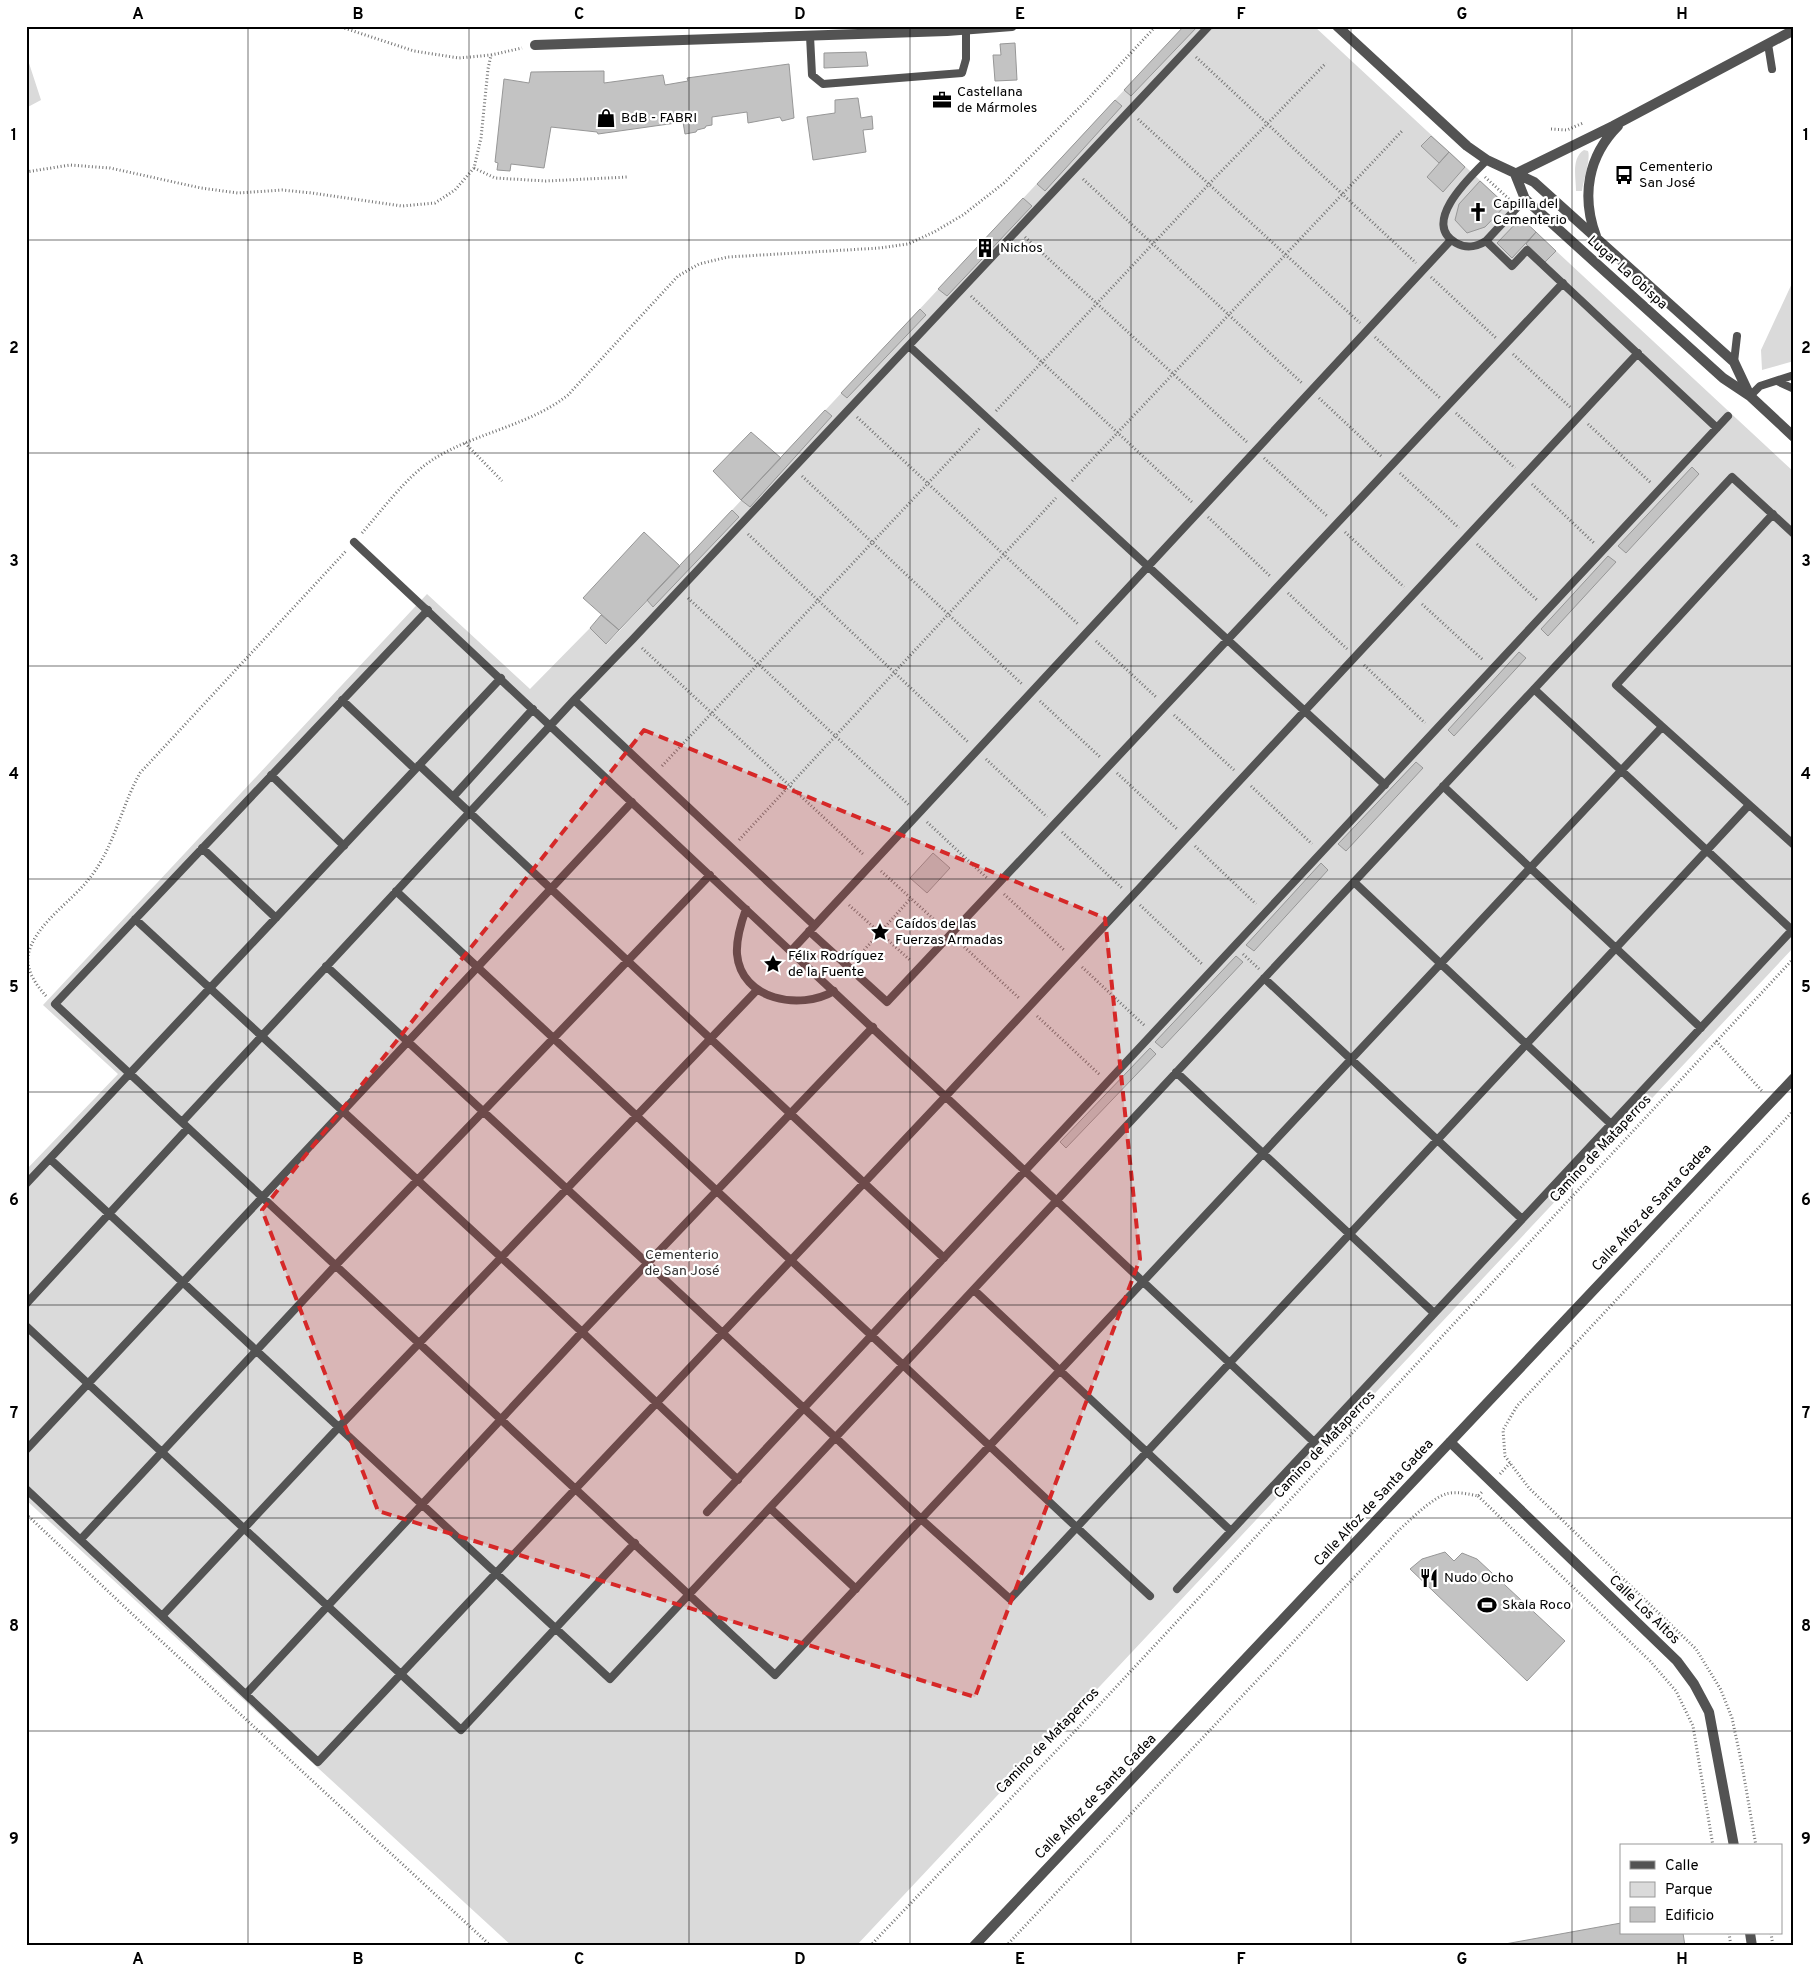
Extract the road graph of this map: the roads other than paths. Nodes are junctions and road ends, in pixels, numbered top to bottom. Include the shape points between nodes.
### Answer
1 (1012, 26) edge
2 (1209, 26) edge
3 (1337, 26) edge
4 (966, 30) junction
5 (1794, 30) edge
6 (810, 36) junction
7 (1768, 44) junction
8 (536, 45) road end
9 (1772, 70) dead end
10 (1625, 119) junction
11 (1487, 160) junction
12 (1516, 174) junction
13 (1525, 199) junction
14 (1596, 237) junction
15 (1451, 240) junction
16 (1486, 241) junction
17 (1563, 283) junction
18 (1737, 336) dead end
19 (910, 346) junction
20 (1638, 353) junction
21 (1734, 362) junction
22 (1794, 375) edge
23 (1777, 381) junction
24 (1794, 382) edge
25 (1794, 389) edge
26 (1750, 396) junction
27 (1728, 416) dead end
28 (1717, 428) junction
29 (1794, 437) edge
30 (1773, 514) junction
31 (1794, 534) edge
32 (354, 542) road end
33 (1148, 566) junction
34 (428, 610) junction
35 (1228, 640) junction
36 (501, 678) junction
37 (1534, 688) junction
38 (342, 700) junction
39 (574, 700) junction
40 (533, 709) junction
41 (1304, 710) junction
42 (552, 726) junction
43 (1662, 727) junction
44 (417, 767) junction
45 (1622, 770) junction
46 (271, 775) junction
47 (1385, 785) junction
48 (1443, 786) junction
49 (453, 797) junction
50 (632, 802) junction
51 (1749, 805) junction
52 (470, 813) junction
53 (1794, 845) edge
54 (344, 846) junction
55 (202, 848) junction
56 (1706, 850) junction
57 (1531, 868) junction
58 (710, 875) junction
59 (1354, 882) junction
60 (550, 889) junction
61 (396, 891) junction
62 (746, 909) junction
63 (276, 918) junction
64 (135, 919) junction
65 (812, 928) junction
66 (1793, 929) edge
67 (1615, 947) junction
68 (791, 950) junction
69 (627, 962) junction
70 (1441, 964) junction
71 (326, 966) junction
72 (477, 967) junction
73 (1265, 977) junction
74 (210, 988) junction
75 (757, 990) junction
76 (834, 991) junction
77 (873, 1027) junction
78 (1701, 1028) junction
79 (261, 1034) junction
80 (554, 1038) junction
81 (710, 1039) junction
82 (408, 1041) junction
83 (1526, 1043) junction
84 (1351, 1060) junction
85 (1176, 1072) junction
86 (130, 1074) junction
87 (1794, 1078) edge
88 (944, 1098) junction
89 (342, 1111) junction
90 (483, 1111) junction
91 (790, 1114) junction
92 (636, 1116) junction
93 (182, 1122) junction
94 (1612, 1124) junction
95 (188, 1128) junction
96 (1436, 1139) junction
97 (1264, 1154) junction
98 (50, 1159) junction
99 (1025, 1170) junction
100 (418, 1180) junction
101 (864, 1183) junction
102 (26, 1184) edge
103 (567, 1188) junction
104 (716, 1191) junction
105 (262, 1197) junction
106 (1057, 1200) junction
107 (109, 1214) junction
108 (1522, 1219) junction
109 (1349, 1233) junction
110 (501, 1257) junction
111 (944, 1258) junction
112 (791, 1260) junction
113 (648, 1263) junction
114 (336, 1266) junction
115 (1144, 1282) junction
116 (182, 1283) junction
117 (974, 1290) junction
118 (26, 1304) edge
119 (1434, 1313) junction
120 (26, 1326) edge
121 (582, 1332) junction
122 (722, 1333) junction
123 (871, 1336) junction
124 (420, 1342) junction
125 (256, 1351) junction
126 (1229, 1362) junction
127 (903, 1366) junction
128 (1060, 1371) junction
129 (88, 1384) junction
130 (656, 1404) junction
131 (804, 1409) junction
132 (502, 1418) junction
133 (338, 1428) junction
134 (836, 1438) junction
135 (1314, 1442) junction
136 (1450, 1442) junction
137 (990, 1447) junction
138 (26, 1450) edge
139 (1146, 1451) junction
140 (161, 1453) junction
141 (738, 1480) junction
142 (26, 1488) edge
143 (576, 1488) junction
144 (422, 1505) junction
145 (770, 1509) junction
146 (707, 1512) dead end
147 (921, 1520) junction
148 (1076, 1527) junction
149 (244, 1530) junction
150 (1231, 1531) junction
151 (81, 1539) junction
152 (635, 1543) junction
153 (496, 1573) junction
154 (856, 1589) junction
155 (1177, 1589) dead end
156 (690, 1595) junction
157 (1150, 1596) dead end
158 (327, 1606) junction
159 (163, 1615) junction
160 (556, 1629) junction
161 (400, 1674) junction
162 (246, 1694) junction
163 (1734, 1844) edge
164 (974, 1946) edge

1 - 4 street
2 - 19 lane
3 - 11 street via 1467,146
4 - 6 street
4 - 6 lane via 966,58 962,72 822,84 812,75
5 - 7 street
6 - 8 street
7 - 9 lane
7 - 10 street
10 - 12 street
10 - 14 street via 1609,135 1591,171 1588,185 1590,222
11 - 12 street
11 - 15 lane via 1457,193 1447,210 1444,225
12 - 13 street, Lugar La Obispa
12 - 14 street via 1534,182
13 - 16 lane
13 - 26 street, Lugar La Obispa via 1723,378
14 - 21 street
15 - 16 lane via 1470,247
15 - 33 lane
16 - 17 lane via 1512,266 1527,250
17 - 20 lane
17 - 35 lane
18 - 21 lane
19 - 33 lane
19 - 39 lane
20 - 28 lane
20 - 41 lane
21 - 26 street
22 - 23 lane
23 - 24 lane
23 - 25 lane
23 - 26 lane via 1760,386
26 - 29 street, Lugar La Obispa
27 - 28 lane
28 - 47 lane
30 - 31 lane
30 - 37 lane via 1732,477
30 - 43 lane via 1616,685
32 - 34 lane
33 - 35 lane
33 - 65 lane
34 - 36 lane
34 - 38 lane
35 - 41 lane
35 - 65 lane via 887,1002 848,968
36 - 40 lane
36 - 44 lane
37 - 45 lane
37 - 48 lane
38 - 44 lane
38 - 46 lane
39 - 42 lane
39 - 65 lane
40 - 42 lane
40 - 49 lane
41 - 47 lane
41 - 88 lane
42 - 50 lane
42 - 52 lane
43 - 45 lane
43 - 51 lane
44 - 49 lane
44 - 54 lane
45 - 56 lane
45 - 57 lane
46 - 54 lane
46 - 55 lane
47 - 99 lane
48 - 57 lane
48 - 59 lane
49 - 52 lane
50 - 58 lane
50 - 60 lane
51 - 53 lane
51 - 56 lane
52 - 60 lane
52 - 61 lane
54 - 63 lane
55 - 63 lane
55 - 64 lane
56 - 66 lane
56 - 67 lane
57 - 67 lane
57 - 70 lane
58 - 62 lane
58 - 69 lane
59 - 70 lane
59 - 73 lane
60 - 69 lane
60 - 72 lane
61 - 71 lane
61 - 72 lane
62 - 68 lane
62 - 75 lane via 737,955 749,983
63 - 74 lane
64 - 74 lane
64 - 86 lane via 55,1004
65 - 68 lane
66 - 78 lane
67 - 78 lane
67 - 83 lane
68 - 76 lane
69 - 80 lane
69 - 81 lane
70 - 83 lane
70 - 84 lane
71 - 79 lane
71 - 82 lane
72 - 80 lane
72 - 82 lane
73 - 84 lane
73 - 85 lane
74 - 79 lane
74 - 86 lane
75 - 76 lane via 780,999 797,1001 823,997
75 - 81 lane
76 - 77 lane
77 - 88 lane
77 - 91 lane
78 - 94 lane
79 - 89 lane
79 - 93 lane
80 - 90 lane
80 - 92 lane
81 - 91 lane
81 - 92 lane
82 - 89 lane
82 - 90 lane
83 - 94 lane
83 - 96 lane
84 - 96 lane
84 - 97 lane
85 - 97 lane
85 - 106 lane
86 - 93 lane
86 - 98 lane
87 - 136 street, Calle Alfoz de Santa Gadea
88 - 99 lane
88 - 101 lane
89 - 100 lane
89 - 105 lane
90 - 100 lane
90 - 103 lane
91 - 101 lane
91 - 104 lane
92 - 103 lane
92 - 104 lane
93 - 95 lane
94 - 108 lane
95 - 105 lane
95 - 107 lane
96 - 108 lane
96 - 109 lane
97 - 109 lane
97 - 115 lane
98 - 102 lane
98 - 107 lane
99 - 106 lane
99 - 111 lane
100 - 110 lane
100 - 114 lane
101 - 111 lane
101 - 112 lane
103 - 110 lane
103 - 113 lane
104 - 112 lane
104 - 113 lane
105 - 114 lane
105 - 116 lane
106 - 115 lane
106 - 117 lane
107 - 116 lane
107 - 118 lane
108 - 119 lane
109 - 119 lane
109 - 126 lane
110 - 121 lane
110 - 124 lane
111 - 123 lane
112 - 122 lane
112 - 123 lane
113 - 121 lane
113 - 122 lane
114 - 124 lane
114 - 125 lane
115 - 126 lane
115 - 128 lane
116 - 125 lane
116 - 129 lane
117 - 127 lane
117 - 128 lane
119 - 135 lane
120 - 129 lane
121 - 130 lane
121 - 132 lane
122 - 130 lane
122 - 131 lane
123 - 127 lane
123 - 131 lane
124 - 132 lane
124 - 133 lane
125 - 133 lane
125 - 140 lane
126 - 135 lane
126 - 139 lane
127 - 134 lane
127 - 137 lane
128 - 137 lane
128 - 139 lane
129 - 138 lane
129 - 140 lane
130 - 141 lane
130 - 143 lane
131 - 134 lane
131 - 141 lane
132 - 143 lane
132 - 144 lane
133 - 144 lane
133 - 149 lane
134 - 145 lane
134 - 147 lane
135 - 150 lane
136 - 163 street, Calle Los Altos via 1678,1661 1708,1712
136 - 164 street, Calle Alfoz de Santa Gadea
137 - 147 lane
137 - 148 lane
139 - 148 lane
139 - 150 lane
140 - 149 lane
140 - 151 lane
141 - 146 lane
142 - 151 lane
143 - 152 lane
143 - 153 lane
144 - 153 lane
144 - 158 lane
145 - 154 lane
145 - 156 lane
147 - 148 lane via 1010,1599
147 - 154 lane
148 - 157 lane
149 - 158 lane
149 - 159 lane
150 - 155 lane
151 - 159 lane
152 - 156 lane
152 - 160 lane
153 - 160 lane
153 - 161 lane
154 - 156 lane via 775,1675
156 - 160 lane via 610,1679
158 - 161 lane
158 - 162 lane
159 - 162 lane
160 - 161 lane via 461,1730
161 - 162 lane via 318,1762

